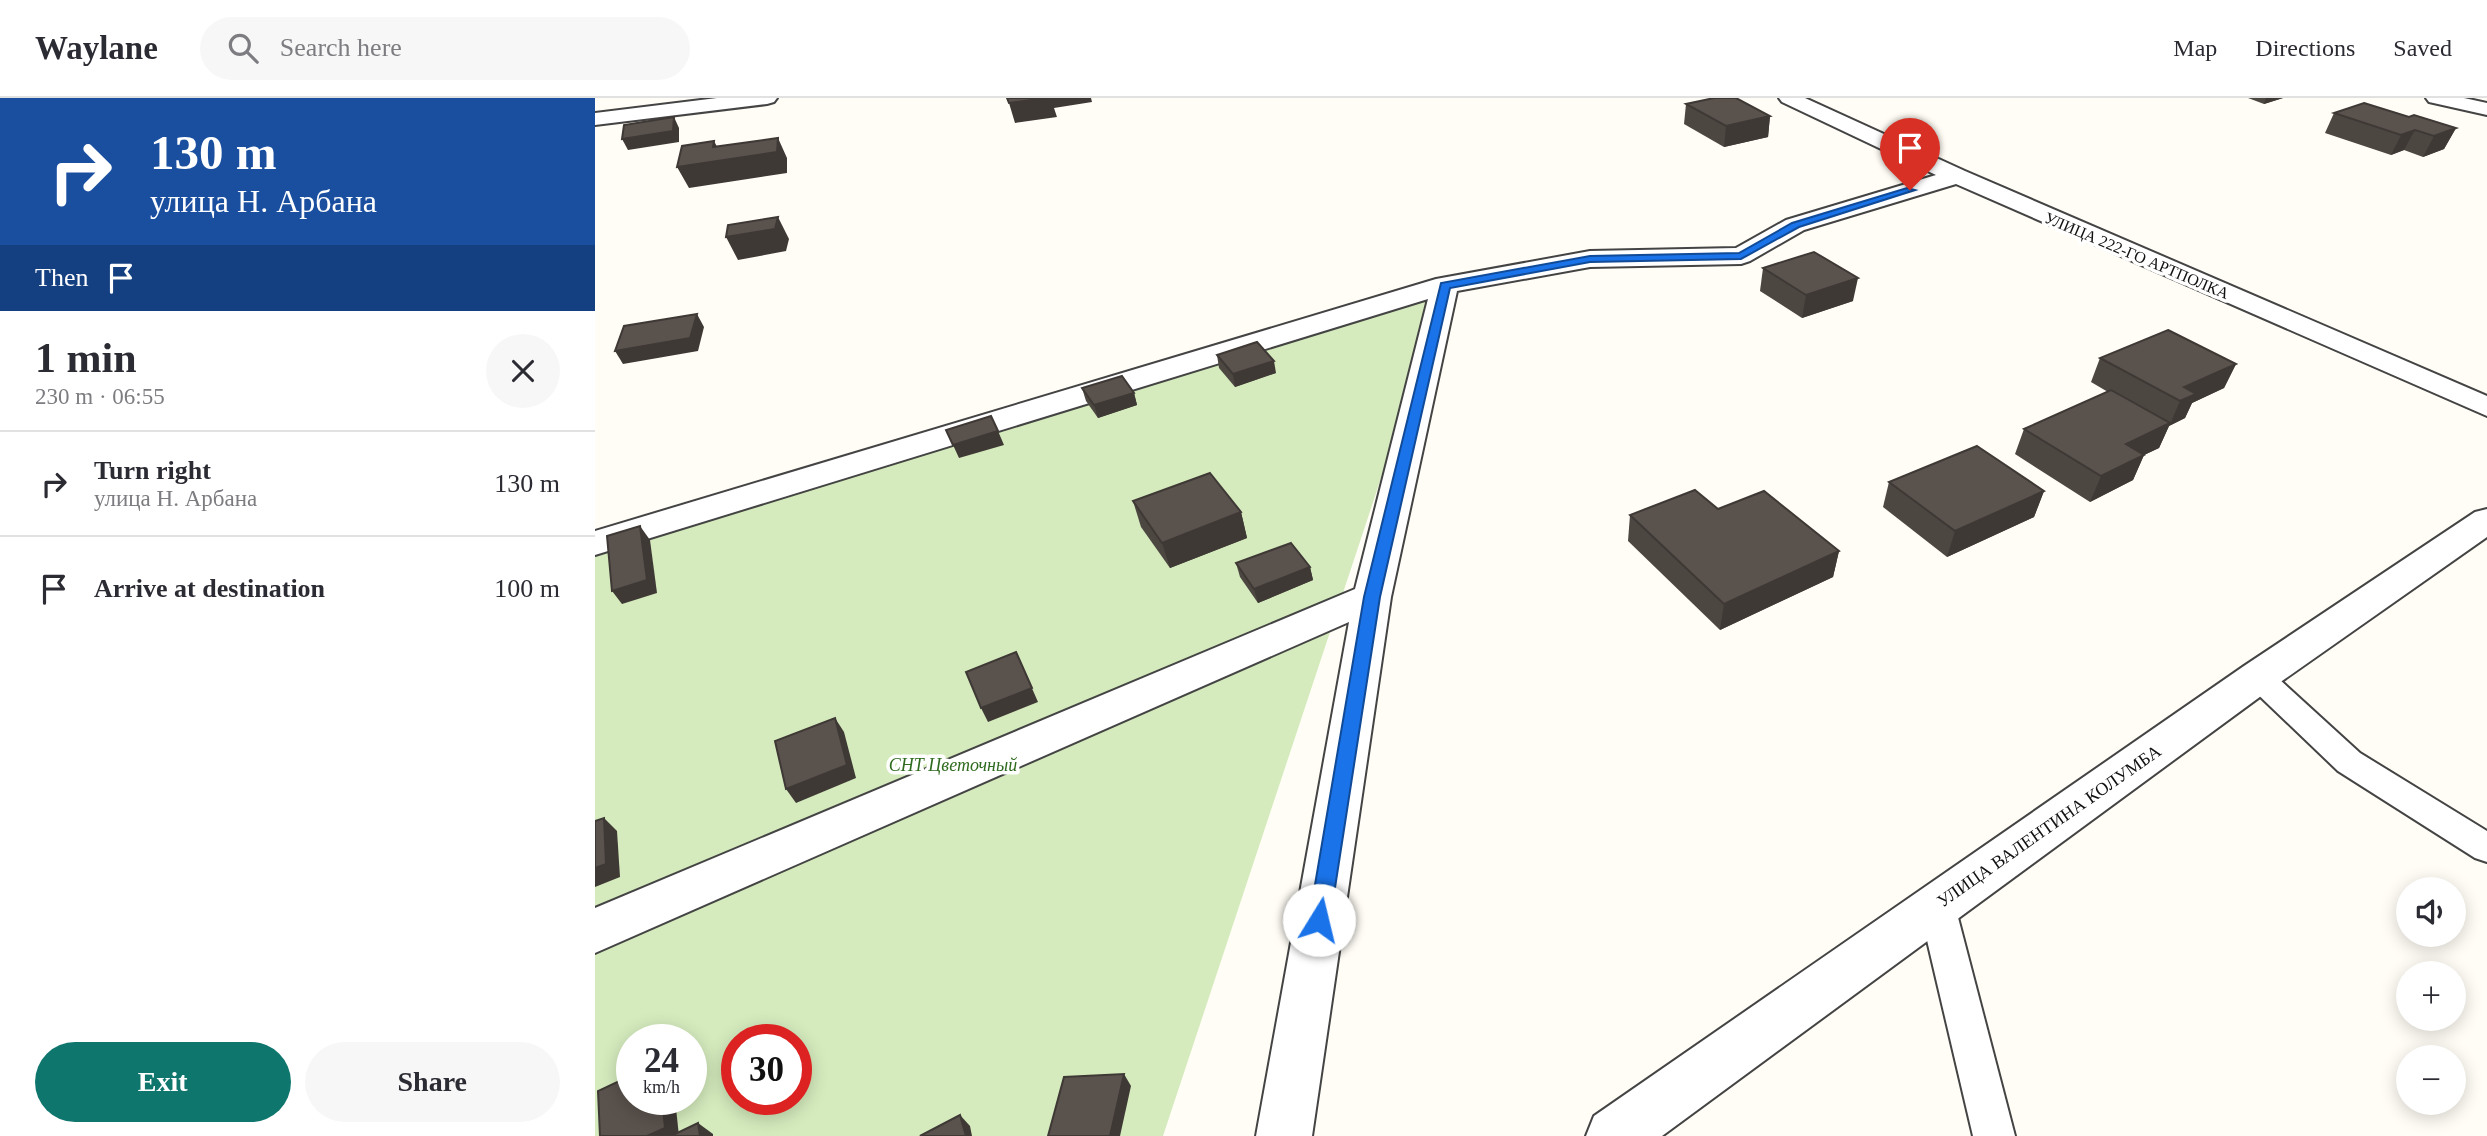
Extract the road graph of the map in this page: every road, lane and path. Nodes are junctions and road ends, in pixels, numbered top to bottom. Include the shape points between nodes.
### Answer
1 (767, 98) edge
2 (1789, 98) edge
3 (2435, 98) edge
4 (717, 101) edge
5 (2487, 109) edge
6 (595, 119) edge
7 (1957, 176) junction
8 (1445, 285) junction
9 (2487, 407) edge
10 (2487, 520) edge
11 (595, 543) edge
12 (1372, 597) junction
13 (2258, 677) junction
14 (2487, 848) edge
15 (1937, 906) junction
16 (595, 931) edge
17 (1284, 1136) edge
18 (1614, 1136) edge
19 (1994, 1136) edge

1 - 4 street
2 - 7 street, УЛИЦА 222-ГО АРТПОЛКА
3 - 5 street
4 - 6 street
7 - 8 street via 1795,225 1741,256 1590,259
7 - 9 street, УЛИЦА 222-ГО АРТПОЛКА
8 - 11 street
8 - 12 street
10 - 13 street, УЛИЦА ВАЛЕНТИНА КОЛУМБА
12 - 16 street
12 - 17 street
13 - 14 lane via 2349,762
13 - 15 street, УЛИЦА ВАЛЕНТИНА КОЛУМБА
15 - 18 street, УЛИЦА ВАЛЕНТИНА КОЛУМБА
15 - 19 lane

